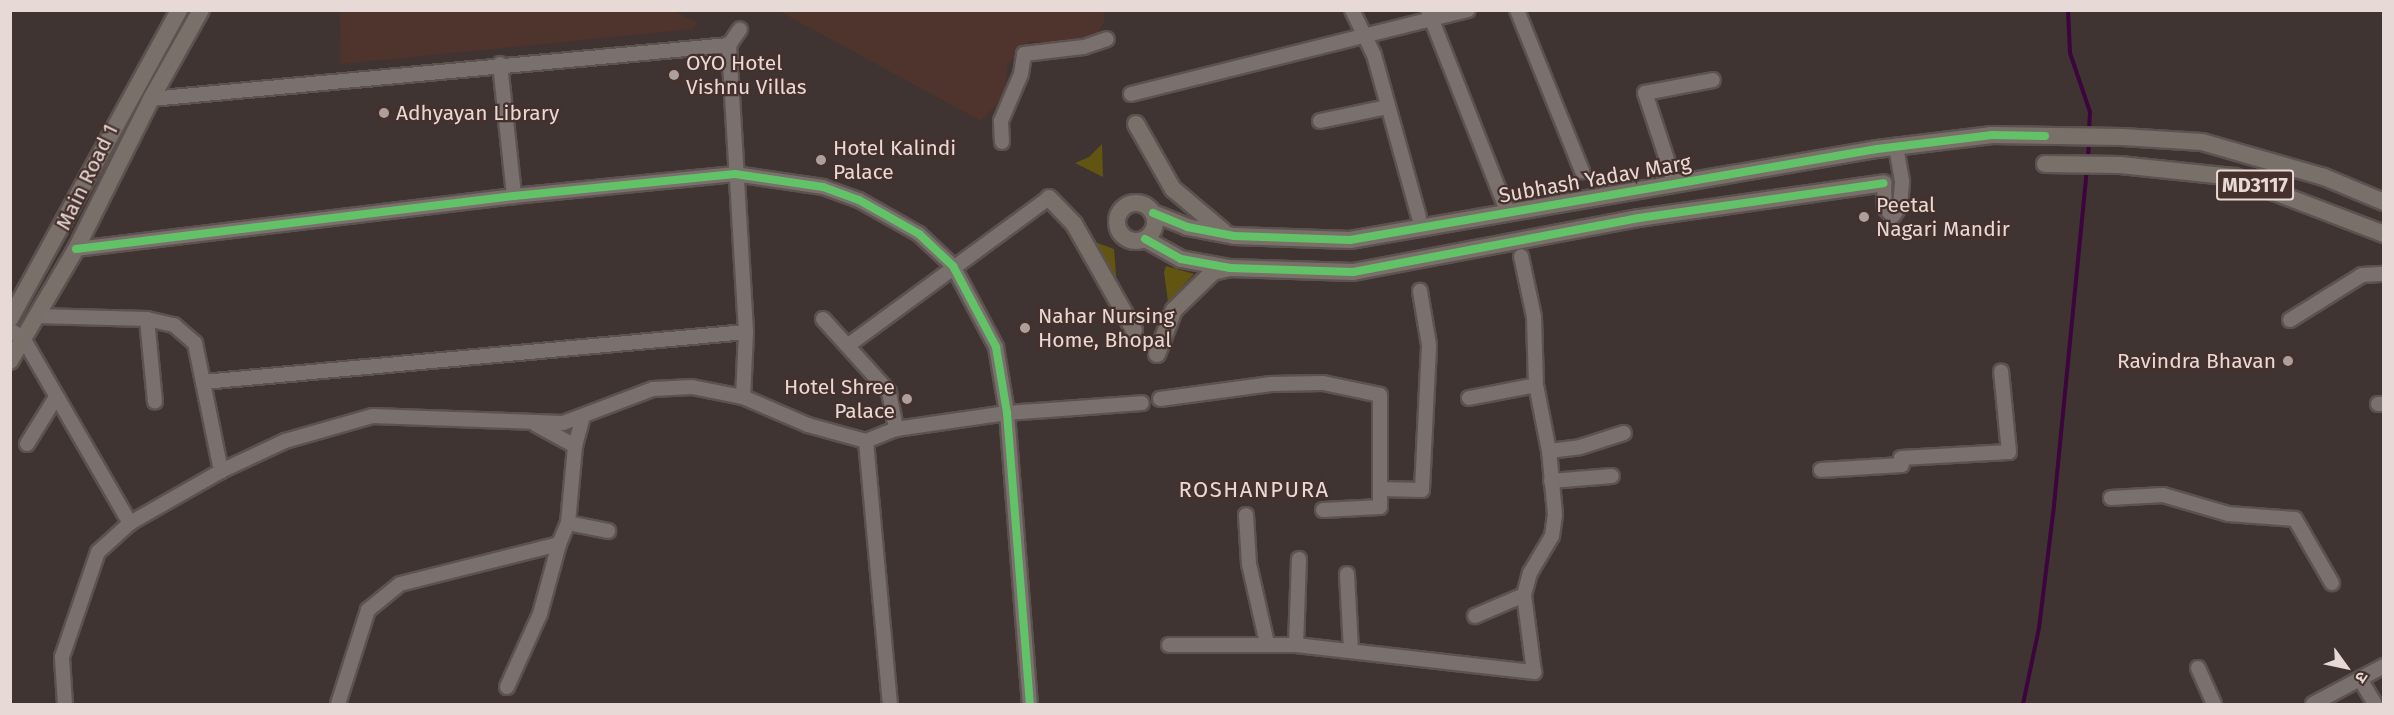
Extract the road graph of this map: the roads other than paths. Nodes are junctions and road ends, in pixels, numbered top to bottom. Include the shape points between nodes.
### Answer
1 (179, 10) edge
2 (201, 10) edge
3 (1352, 10) edge
4 (1468, 10) edge
5 (1517, 10) edge
6 (1430, 15) edge
7 (740, 29) dead end
8 (1366, 36) junction
9 (1107, 39) dead end
10 (729, 45) junction
11 (500, 64) junction
12 (1713, 80) dead end
13 (1131, 94) dead end
14 (151, 99) junction
15 (1386, 107) junction
16 (1320, 122) dead end
17 (1136, 124) dead end
18 (1002, 142) dead end
19 (1896, 146) junction
20 (2045, 164) dead end
21 (1582, 171) dead end
22 (735, 174) junction
23 (1884, 183) joint
24 (1674, 184) junction
25 (514, 196) junction
26 (1049, 198) joint
27 (2384, 202) edge
28 (1153, 213) junction
29 (1508, 213) junction
30 (1419, 217) dead end
31 (2384, 234) edge
32 (1234, 236) junction
33 (1145, 239) junction
34 (76, 249) junction
35 (1521, 256) dead end
36 (953, 266) junction
37 (1230, 268) junction
38 (2384, 274) edge
39 (1420, 291) dead end
40 (37, 316) junction
41 (10, 319) edge
42 (147, 319) junction
43 (823, 319) dead end
44 (2290, 320) dead end
45 (1134, 330) dead end
46 (746, 332) junction
47 (17, 334) edge
48 (850, 344) junction
49 (1157, 354) dead end
50 (10, 362) edge
51 (2001, 371) dead end
52 (203, 382) junction
53 (1536, 386) junction
54 (743, 397) junction
55 (56, 398) junction
56 (1469, 398) dead end
57 (1160, 399) dead end
58 (155, 402) dead end
59 (1142, 403) dead end
60 (1007, 413) junction
61 (584, 417) junction
62 (535, 424) junction
63 (896, 429) junction
64 (1624, 433) dead end
65 (866, 441) junction
66 (27, 444) dead end
67 (575, 446) junction
68 (1549, 451) junction
69 (1821, 470) dead end
70 (221, 471) junction
71 (1612, 476) dead end
72 (1551, 481) junction
73 (1381, 489) junction
74 (2111, 498) dead end
75 (1323, 510) dead end
76 (1246, 515) dead end
77 (130, 523) junction
78 (568, 523) junction
79 (608, 531) dead end
80 (559, 544) junction
81 (1299, 559) dead end
82 (1347, 574) dead end
83 (2332, 583) dead end
84 (1524, 595) junction
85 (1476, 616) dead end
86 (1267, 643) junction
87 (1169, 645) dead end
88 (1296, 645) junction
89 (1352, 651) junction
90 (2384, 666) edge
91 (2198, 668) dead end
92 (2360, 679) junction
93 (507, 687) dead end
94 (2321, 703) edge
95 (65, 705) edge
96 (338, 705) edge
97 (890, 705) edge
98 (1030, 705) edge
99 (2214, 705) edge
100 (2375, 705) edge

1 - 41 main road, Main Road 1
2 - 14 main road, Main Road 1
3 - 8 street
4 - 6 street
5 - 21 street
6 - 8 street
6 - 29 street
7 - 10 street
8 - 13 street
8 - 15 street
9 - 18 street via 1084,47 1024,54 1021,74 1001,121
10 - 11 street
10 - 22 street
11 - 14 street
11 - 25 street
12 - 24 street via 1645,93
14 - 34 main road, Main Road 1
15 - 16 street
15 - 30 street
17 - 32 main road via 1173,189 1212,224
19 - 23 street via 1902,181 1900,206 1893,216 1885,208
19 - 24 main road, Subhash Yadav Marg / MD3117
19 - 27 main road, Subhash Yadav Marg / MD3117 via 1992,135 2122,136 2212,145 2324,177
20 - 31 main road, MD3117 via 2120,165 2235,177
22 - 25 street
22 - 36 street via 823,187 859,200 920,234
22 - 46 street
23 - 37 main road, MD3117 via 1639,218 1353,272
24 - 29 main road, Subhash Yadav Marg / MD3117
25 - 34 street
26 - 36 street
26 - 45 main road via 1080,233
28 - 32 main road, Subhash Yadav Marg / MD3117 via 1187,227
28 - 33 main road via 1155,228
28 - 33 main road, MD3117 via 1134,203 1118,217 1124,237 1138,242
29 - 32 main road, Subhash Yadav Marg / MD3117 via 1350,240
33 - 37 main road, MD3117 via 1181,259
34 - 40 main road, Main Road 1
35 - 53 street via 1534,317
36 - 48 street
36 - 60 street via 996,347
37 - 49 main road via 1213,272 1174,310
38 - 44 street via 2362,275
39 - 73 street via 1429,345 1422,490
40 - 42 street
40 - 47 main road, Main Road 1
42 - 52 street via 174,325 195,343
42 - 58 street
43 - 48 street
46 - 52 street
46 - 54 street
47 - 50 main road, Main Road 1
47 - 55 street
48 - 63 street via 889,392
51 - 69 street via 2009,452
52 - 70 street
53 - 56 street
53 - 68 street
54 - 61 street via 692,387 653,389
54 - 65 street via 808,425
55 - 66 street
55 - 77 street
57 - 73 street via 1271,384 1323,383 1380,395
59 - 60 street
60 - 63 street
60 - 98 street
61 - 62 street
61 - 67 street
62 - 67 street
62 - 70 street via 419,414 373,416 315,430
63 - 65 street
64 - 68 street via 1580,447
65 - 97 street
67 - 78 street
68 - 72 street
70 - 77 street
71 - 72 street
72 - 84 street via 1555,514 1552,536 1530,573
73 - 75 street via 1380,507
74 - 83 street via 2163,495 2228,514 2295,519
76 - 86 street via 1249,564
77 - 95 street via 98,552 63,657
78 - 79 street
78 - 80 street
80 - 93 street via 540,614
80 - 96 street via 400,584 368,610
81 - 88 street
82 - 89 street
84 - 85 street
84 - 89 street via 1534,672
86 - 87 street
86 - 88 street
88 - 89 street
90 - 92 street
91 - 99 street
92 - 94 street
92 - 100 street

